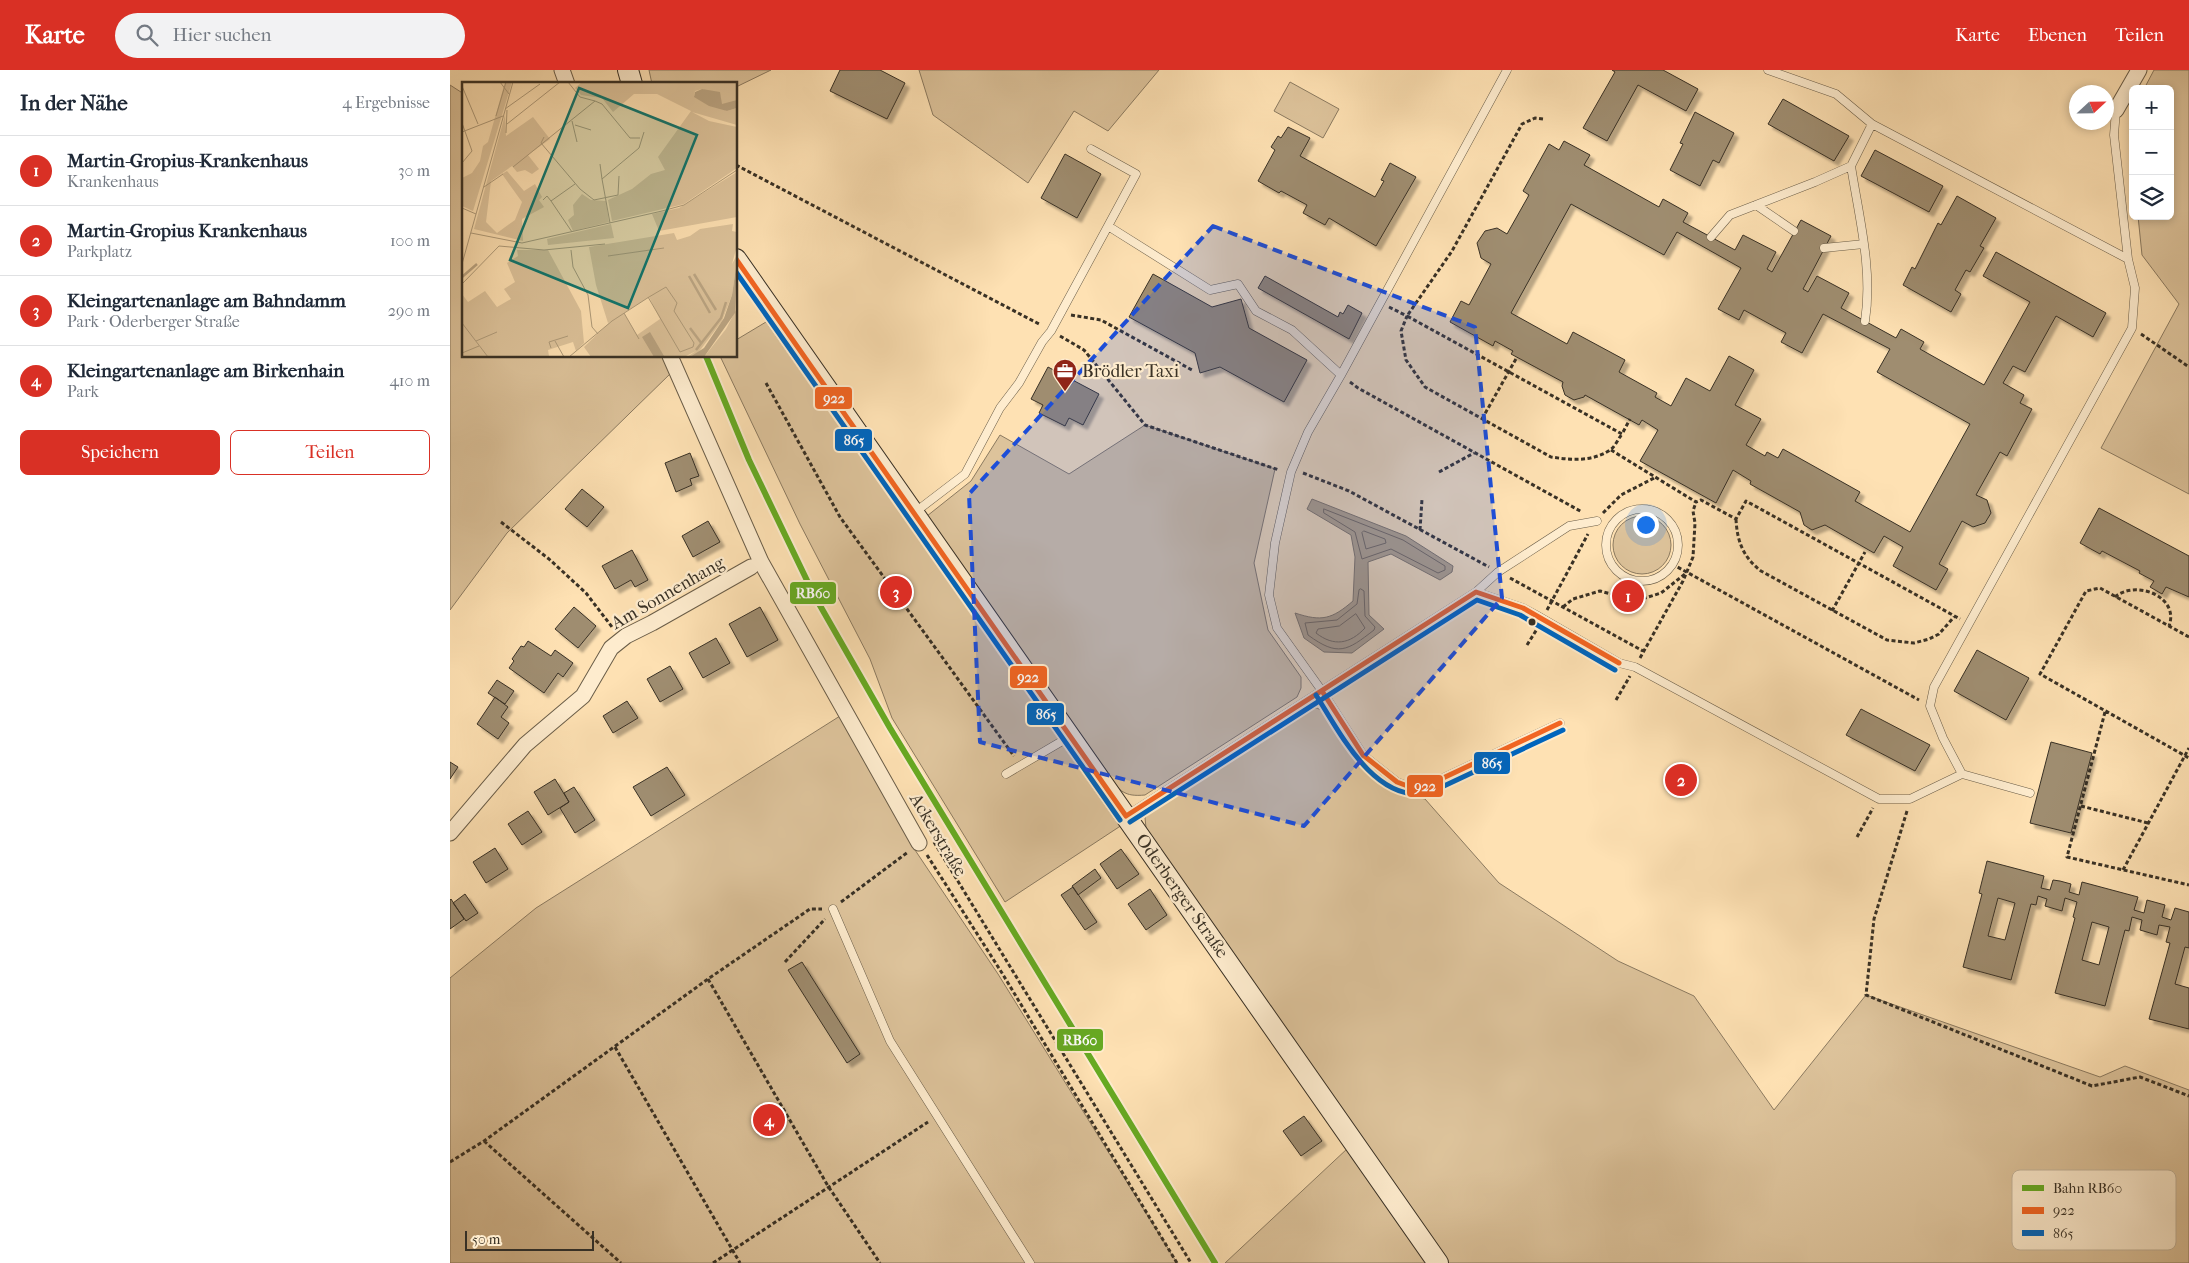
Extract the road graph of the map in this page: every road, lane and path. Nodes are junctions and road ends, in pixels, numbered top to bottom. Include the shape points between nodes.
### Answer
1 (562, 70) edge
2 (1507, 70) edge
3 (1768, 70) edge
4 (2139, 70) edge
5 (566, 82) edge
6 (2116, 110) joint
7 (1543, 120) dead end
8 (1872, 124) junction
9 (1091, 149) dead end
10 (738, 166) edge
11 (1851, 166) junction
12 (1756, 205) junction
13 (1108, 226) junction
14 (1794, 231) dead end
15 (1711, 237) dead end
16 (1864, 244) junction
17 (1824, 248) dead end
18 (2128, 259) junction
19 (738, 261) edge
20 (1380, 302) junction
21 (1060, 314) junction
22 (1407, 316) junction
23 (1865, 321) dead end
24 (2132, 328) junction
25 (1051, 331) junction
26 (1516, 357) dead end
27 (671, 358) edge
28 (2189, 367) edge
29 (1192, 370) dead end
30 (1508, 371) junction
31 (1341, 375) junction
32 (766, 383) dead end
33 (1482, 419) junction
34 (1630, 420) dead end
35 (1622, 434) junction
36 (1612, 450) junction
37 (1474, 452) junction
38 (1290, 472) junction
39 (1439, 472) dead end
40 (1656, 477) junction
41 (1422, 499) dead end
42 (1696, 502) junction
43 (914, 513) junction
44 (1736, 519) junction
45 (1597, 521) junction
46 (501, 522) dead end
47 (1420, 530) junction
48 (1866, 552) dead end
49 (1672, 564) junction
50 (1859, 564) junction
51 (751, 567) dead end
52 (1498, 572) junction
53 (1687, 572) junction
54 (1476, 592) junction
55 (2115, 597) junction
56 (1552, 602) junction
57 (1563, 607) junction
58 (1832, 611) junction
59 (1954, 617) junction
60 (1543, 618) junction
61 (1969, 624) junction
62 (2169, 626) junction
63 (2189, 637) edge
64 (622, 639) junction
65 (1527, 645) dead end
66 (1643, 651) junction
67 (1635, 667) junction
68 (1322, 691) junction
69 (1616, 700) dead end
70 (1930, 706) junction
71 (2105, 712) junction
72 (1560, 723) dead end
73 (1071, 736) junction
74 (2189, 748) edge
75 (2185, 756) junction
76 (2189, 758) edge
77 (1020, 764) junction
78 (1006, 774) dead end
79 (1962, 774) junction
80 (2030, 793) dead end
81 (1878, 799) junction
82 (1910, 799) junction
83 (2080, 806) junction
84 (1126, 816) junction
85 (2148, 824) junction
86 (450, 833) edge
87 (1857, 837) dead end
88 (925, 839) junction
89 (2123, 870) junction
90 (2189, 885) edge
91 (833, 909) junction
92 (785, 962) dead end
93 (708, 979) junction
94 (615, 1047) junction
95 (2189, 1096) edge
96 (938, 1116) junction
97 (484, 1141) junction
98 (450, 1162) edge
99 (828, 1186) junction
100 (732, 1250) junction
101 (621, 1263) edge
102 (713, 1263) edge
103 (740, 1263) edge
104 (880, 1263) edge
105 (1030, 1263) edge
106 (1177, 1263) edge
107 (1191, 1263) edge
108 (1438, 1263) edge

1 - 5 street
2 - 20 lane
3 - 8 lane via 1836,94
4 - 6 street
6 - 18 lane via 2114,135
7 - 22 path via 1535,118 1522,124 1452,251
8 - 11 lane
8 - 18 lane
9 - 13 lane via 1136,174
10 - 25 path
11 - 12 lane
11 - 16 lane
12 - 14 lane
12 - 15 lane via 1730,215
13 - 21 lane
13 - 31 lane via 1210,290 1238,284 1256,311 1292,330
16 - 17 lane
16 - 23 lane via 1869,295
18 - 24 lane via 2135,288
19 - 43 main road, Oderberger Straße
20 - 22 path
20 - 31 lane
21 - 25 lane
21 - 29 path via 1101,320
22 - 30 path
22 - 33 path via 1401,331 1406,360 1415,375 1425,387
24 - 28 path
24 - 61 lane
25 - 38 path via 1084,350 1145,425
25 - 43 lane via 1000,408 966,474
26 - 30 path
27 - 88 street, Ackerstraße via 761,562
30 - 33 path
30 - 35 path
31 - 37 path via 1358,388
31 - 38 lane via 1308,432
32 - 77 path via 840,517
33 - 36 path via 1551,457 1570,460 1593,458
34 - 35 path
35 - 36 path
36 - 40 path
37 - 39 path
37 - 45 path
38 - 47 path via 1302,472 1349,491
38 - 68 lane via 1275,543 1269,596 1277,628
40 - 42 path
40 - 45 path via 1620,495
41 - 47 path
42 - 44 path via 1701,500
42 - 53 path via 1693,511 1693,558
43 - 73 main road, Oderberger Straße
44 - 50 path via 1746,502
44 - 58 path via 1738,540 1752,564
45 - 52 lane via 1569,526
45 - 56 path
46 - 64 path via 586,593
47 - 52 path
48 - 50 path
49 - 49 lane via 1678,546 1676,534 1659,514 1632,510 1619,517 1610,528 1607,556 1622,575 1648,580 1662,575
49 - 53 path
50 - 58 path
50 - 59 path
51 - 64 street, Am Sonnenhang
52 - 54 lane
52 - 56 path
53 - 57 path via 1653,596 1626,598 1600,591 1573,599
53 - 66 path
53 - 70 path
54 - 60 lane
54 - 68 lane
55 - 62 path
55 - 62 path via 2136,588 2146,590 2166,604 2171,616
55 - 71 path via 2100,588 2086,591 2040,674
56 - 57 path
56 - 60 path
57 - 66 path
58 - 59 path via 1887,640 1901,643 1914,643 1940,634
59 - 61 path
60 - 65 path
60 - 67 lane via 1619,663
61 - 70 lane via 1934,687
62 - 63 path
64 - 86 street, Am Sonnenhang via 611,648 582,696 525,745
66 - 67 path
67 - 69 path
67 - 81 lane
68 - 72 lane via 1363,755 1397,782 1410,787 1426,786
68 - 84 lane
70 - 79 lane
71 - 75 path
71 - 83 path
73 - 77 lane
73 - 84 main road, Oderberger Straße
74 - 75 path
75 - 76 path
75 - 85 path
77 - 78 lane
79 - 80 lane
79 - 82 lane
81 - 82 lane
81 - 87 path
82 - 95 path via 1874,919 1866,995 2092,1086 2140,1077
83 - 85 path
83 - 89 path via 2067,857
84 - 108 main road, Oderberger Straße
85 - 89 path
88 - 91 path
88 - 106 path, Ackerstraße
88 - 107 path
89 - 90 path
91 - 92 path
91 - 93 path via 810,909
91 - 96 lane via 890,1041
93 - 94 path
93 - 99 path
94 - 97 path
94 - 100 path
96 - 99 path
96 - 105 lane
97 - 98 path
97 - 101 path
99 - 100 path
99 - 104 path
100 - 102 path
100 - 103 path

